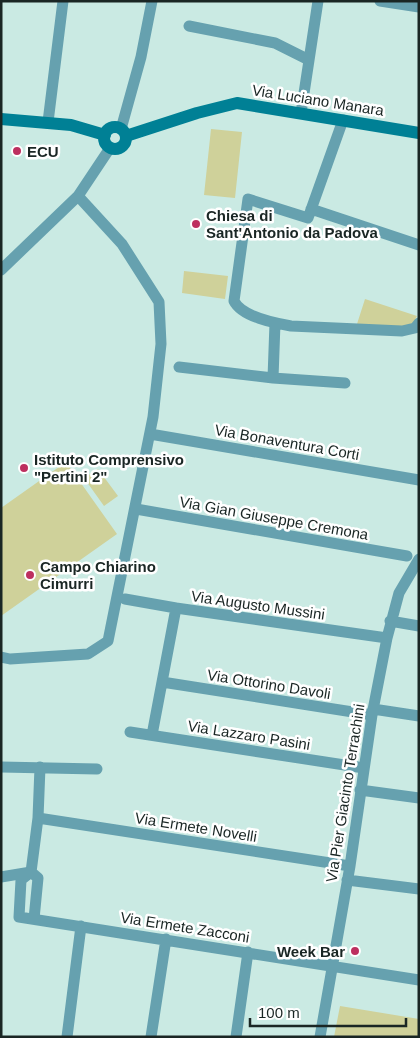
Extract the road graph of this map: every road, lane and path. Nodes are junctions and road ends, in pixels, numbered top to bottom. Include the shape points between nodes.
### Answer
1 (63, 1) edge
2 (152, 1) edge
3 (318, 1) edge
4 (380, 1) edge
5 (419, 7) edge
6 (189, 26) dead end
7 (309, 60) junction
8 (301, 113) junction
9 (1, 119) edge
10 (343, 120) junction
11 (48, 122) junction
12 (123, 132) junction
13 (419, 133) edge
14 (105, 135) junction
15 (110, 148) junction
16 (78, 196) junction
17 (311, 209) junction
18 (419, 245) edge
19 (1, 270) edge
20 (419, 322) edge
21 (275, 323) junction
22 (179, 367) dead end
23 (274, 378) junction
24 (345, 384) dead end
25 (150, 434) junction
26 (419, 480) edge
27 (136, 509) junction
28 (407, 556) dead end
29 (419, 559) edge
30 (126, 599) dead end
31 (176, 608) junction
32 (390, 621) junction
33 (419, 626) edge
34 (387, 638) junction
35 (1, 657) edge
36 (162, 682) junction
37 (373, 712) junction
38 (419, 716) edge
39 (130, 732) dead end
40 (152, 735) junction
41 (1, 767) edge
42 (40, 767) junction
43 (364, 768) junction
44 (97, 770) dead end
45 (360, 790) junction
46 (419, 798) edge
47 (38, 818) junction
48 (350, 866) junction
49 (31, 872) junction
50 (1, 877) edge
51 (347, 880) junction
52 (419, 889) edge
53 (34, 919) junction
54 (80, 926) junction
55 (166, 939) junction
56 (248, 952) junction
57 (332, 966) junction
58 (419, 980) edge
59 (67, 1037) edge
60 (151, 1037) edge
61 (236, 1037) edge
62 (320, 1037) edge

1 - 11 street
2 - 12 street
3 - 7 street
4 - 5 street
6 - 7 street via 275,43
7 - 8 street
8 - 10 street, Via Luciano Manara
8 - 12 street, Via Luciano Manara via 252,104 229,104
9 - 11 street
10 - 13 street, Via Luciano Manara
10 - 17 street
11 - 14 street
12 - 14 street via 111,128
12 - 15 street via 123,146
14 - 15 street via 105,142
15 - 16 street
16 - 19 street
16 - 25 street via 122,244 159,302 161,344
17 - 18 street
17 - 21 street via 308,218 248,199 234,301 242,310
20 - 21 street via 415,328 402,331
21 - 23 street
22 - 23 street
23 - 24 street
25 - 26 street, Via Bonaventura Corti
25 - 27 street
27 - 28 street, Via Gian Giuseppe Cremona
27 - 35 street via 108,641 103,647 88,654
29 - 32 street, Via Pier Giacinto Terrachini via 399,593
30 - 31 street, Via Augusto Mussini
31 - 34 street, Via Augusto Mussini
31 - 36 street
32 - 33 street
32 - 34 street, Via Pier Giacinto Terrachini
34 - 37 street, Via Pier Giacinto Terrachini
36 - 37 street, Via Ottorino Davoli
36 - 40 street
37 - 38 street, Via Ottorino Davoli
37 - 43 street, Via Pier Giacinto Terrachini
39 - 40 street, Via Lazzaro Pasini
40 - 43 street, Via Lazzaro Pasini
41 - 42 street
42 - 44 street
42 - 47 street
43 - 45 street, Via Pier Giacinto Terrachini
45 - 46 street
45 - 48 street, Via Pier Giacinto Terrachini
47 - 48 street, Via Ermete Novelli
47 - 49 street
48 - 51 street, Via Pier Giacinto Terrachini
49 - 50 street
49 - 53 street via 38,878
49 - 53 street via 21,880 19,917
51 - 52 street
51 - 57 street, Via Pier Giacinto Terrachini
53 - 54 street, Via Ermete Zacconi
54 - 55 street, Via Ermete Zacconi
54 - 59 street
55 - 56 street, Via Ermete Zacconi
55 - 60 street
56 - 57 street, Via Ermete Zacconi
56 - 61 street
57 - 58 street, Via Ermete Zacconi
57 - 62 street, Via Pier Giacinto Terrachini

